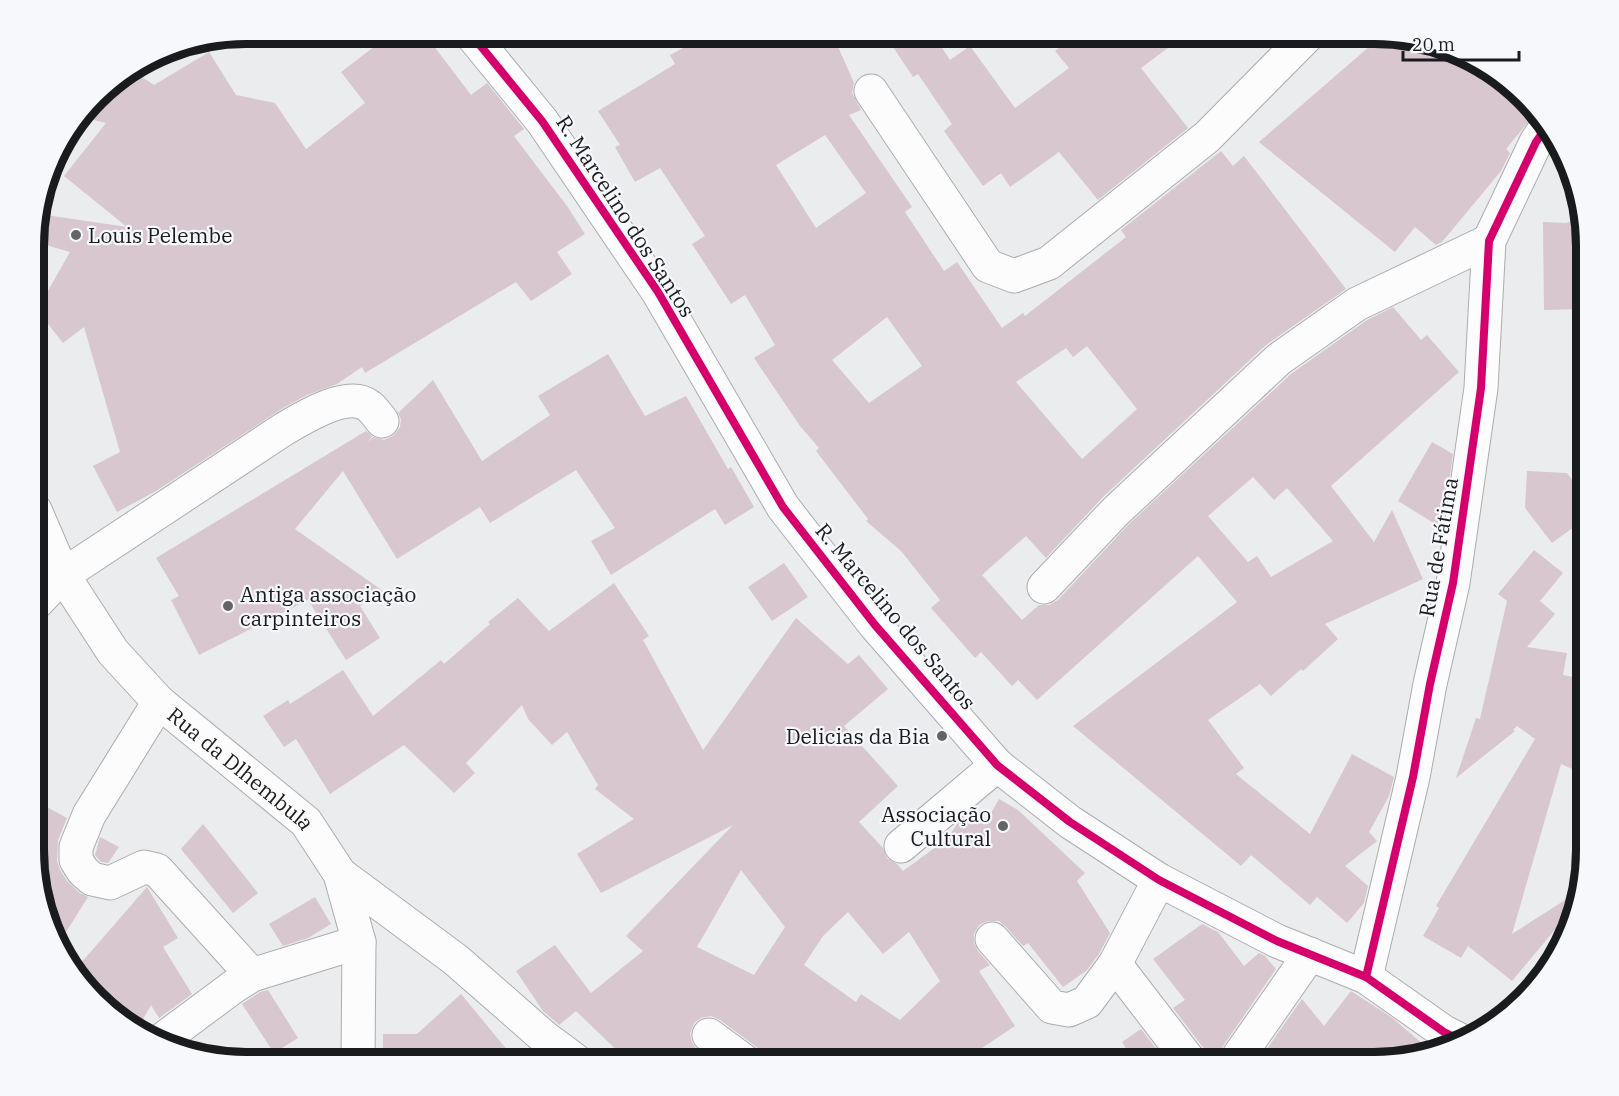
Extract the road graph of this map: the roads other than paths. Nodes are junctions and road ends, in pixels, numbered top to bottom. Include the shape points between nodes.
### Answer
1 (479, 44) edge
2 (1299, 44) edge
3 (871, 91) dead end
4 (1542, 134) edge
5 (1489, 241) junction
6 (382, 421) dead end
7 (44, 531) edge
8 (63, 575) junction
9 (1044, 587) dead end
10 (44, 595) edge
11 (159, 702) junction
12 (997, 765) junction
13 (902, 846) dead end
14 (339, 874) junction
15 (1159, 880) junction
16 (992, 939) dead end
17 (359, 942) junction
18 (1310, 954) junction
19 (1115, 964) junction
20 (252, 975) junction
21 (1366, 977) junction
22 (709, 1035) dead end
23 (166, 1036) edge
24 (1445, 1039) edge
25 (358, 1052) edge
26 (564, 1052) edge
27 (732, 1052) edge
28 (1183, 1052) edge
29 (1242, 1052) edge

1 - 12 street, R. Marcelino dos Santos via 542,121 658,292 783,507 875,625
2 - 3 street via 1207,137 1049,263 1014,276 988,266
4 - 5 street, Rua de Fátima
5 - 9 street via 1358,304 1279,359 1116,511
5 - 21 street, Rua de Fátima via 1481,388 1453,583
6 - 8 street via 368,405 342,401 309,415
7 - 8 street, Rua da Dlhembula
8 - 10 street
8 - 11 street, Rua da Dlhembula via 113,652
11 - 14 street, Rua da Dlhembula via 306,822
11 - 20 street via 89,815 75,847 76,860 92,879 110,882 144,867 157,870
12 - 13 street
12 - 15 street, R. Marcelino dos Santos via 1070,822
14 - 17 street, Rua da Dlhembula
14 - 26 street via 456,960
15 - 18 street, R. Marcelino dos Santos
15 - 19 street
16 - 19 street via 1052,1007 1069,1010 1087,1002
17 - 20 street
17 - 25 street, Rua da Dlhembula
18 - 21 street, R. Marcelino dos Santos
18 - 29 street
19 - 28 street
20 - 23 street
21 - 24 street, R. Marcelino dos Santos
22 - 27 street

